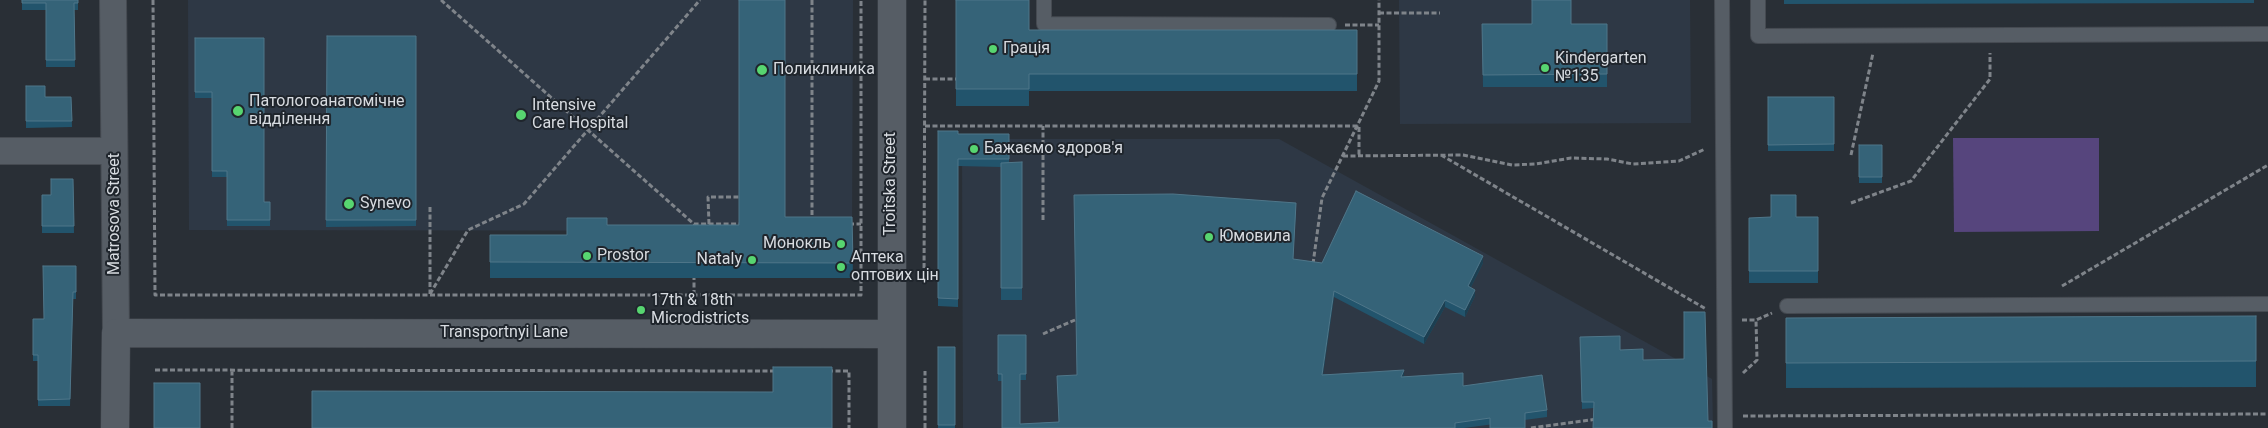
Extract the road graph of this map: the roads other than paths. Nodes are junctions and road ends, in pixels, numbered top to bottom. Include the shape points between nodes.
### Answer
1 (114, 0) edge
2 (892, 0) edge
3 (1044, 0) edge
4 (1722, 0) edge
5 (1758, 0) edge
6 (1329, 25) road end
7 (2268, 34) edge
8 (114, 150) junction
9 (0, 151) edge
10 (2268, 304) edge
11 (1787, 306) dead end
12 (116, 333) junction
13 (892, 334) junction
14 (1725, 422) edge
15 (115, 428) edge
16 (892, 428) edge

1 - 8 street, Matrosova Street
2 - 13 street, Troitska Street
3 - 6 lane via 1044,24
4 - 14 lane
5 - 7 lane via 1758,36
8 - 9 street
8 - 12 street, Matrosova Street
10 - 11 lane
12 - 13 street, Transportnyi Lane
12 - 15 street, Matrosova Street
13 - 16 street, Troitska Street

